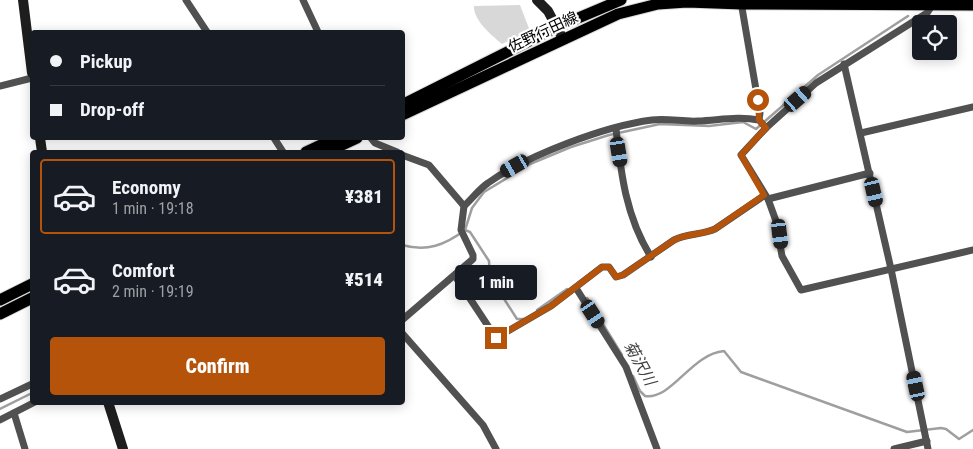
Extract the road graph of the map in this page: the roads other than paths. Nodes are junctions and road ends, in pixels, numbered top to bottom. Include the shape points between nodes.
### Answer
1 (23, 0) edge
2 (186, 0) edge
3 (303, 0) edge
4 (537, 0) edge
5 (620, 0) edge
6 (741, 2) edge
7 (934, 2) edge
8 (973, 5) edge
9 (557, 27) junction
10 (206, 30) edge
11 (317, 30) edge
12 (563, 39) junction
13 (30, 57) edge
14 (844, 64) junction
15 (30, 78) edge
16 (0, 86) edge
17 (405, 103) edge
18 (973, 107) edge
19 (405, 114) edge
20 (759, 120) junction
21 (766, 128) junction
22 (616, 129) junction
23 (862, 133) junction
24 (332, 140) edge
25 (353, 140) edge
26 (373, 140) edge
27 (310, 150) edge
28 (331, 150) edge
29 (391, 150) edge
30 (405, 155) edge
31 (870, 173) junction
32 (766, 197) junction
33 (464, 206) junction
34 (973, 250) edge
35 (651, 257) junction
36 (891, 269) junction
37 (459, 273) junction
38 (30, 285) edge
39 (576, 288) junction
40 (30, 299) edge
41 (0, 300) edge
42 (0, 314) edge
43 (405, 318) edge
44 (405, 336) edge
45 (30, 385) edge
46 (0, 399) edge
47 (30, 405) edge
48 (109, 405) edge
49 (14, 413) junction
50 (0, 420) edge
51 (927, 445) edge
52 (25, 449) edge
53 (123, 449) edge
54 (496, 449) edge
55 (657, 449) edge
56 (894, 449) edge

1 - 13 street
2 - 10 street
3 - 11 street
4 - 9 street
5 - 9 main road, 佐野行田線
6 - 7 main road, 佐野行田線
6 - 12 main road, 佐野行田線 via 658,4 618,14
6 - 20 street
7 - 8 main road, 佐野行田線
7 - 14 street via 927,13
9 - 12 street
9 - 17 main road, 佐野行田線
12 - 19 main road, 佐野行田線
14 - 21 street via 816,83
14 - 23 street
15 - 16 street
18 - 23 street
20 - 21 street
20 - 22 street via 730,117 695,122 654,120
21 - 32 street via 741,155
22 - 33 street via 575,140 515,166 487,183
22 - 35 street via 623,190 637,234
23 - 31 street
24 - 27 main road
25 - 28 main road
26 - 29 street
30 - 33 street via 430,165
31 - 32 street
31 - 36 street
32 - 35 street via 715,229 683,236
32 - 36 street via 776,221 782,256 801,290
33 - 37 street via 463,234 473,259
34 - 36 street
35 - 39 street via 619,277 609,267 602,267
36 - 51 street
37 - 39 street via 457,280 496,338
37 - 43 street
38 - 41 main road
39 - 55 street via 626,367
40 - 42 main road
44 - 54 street via 483,424
45 - 46 street
47 - 49 street
48 - 53 street
49 - 50 street
49 - 52 street
51 - 56 street

